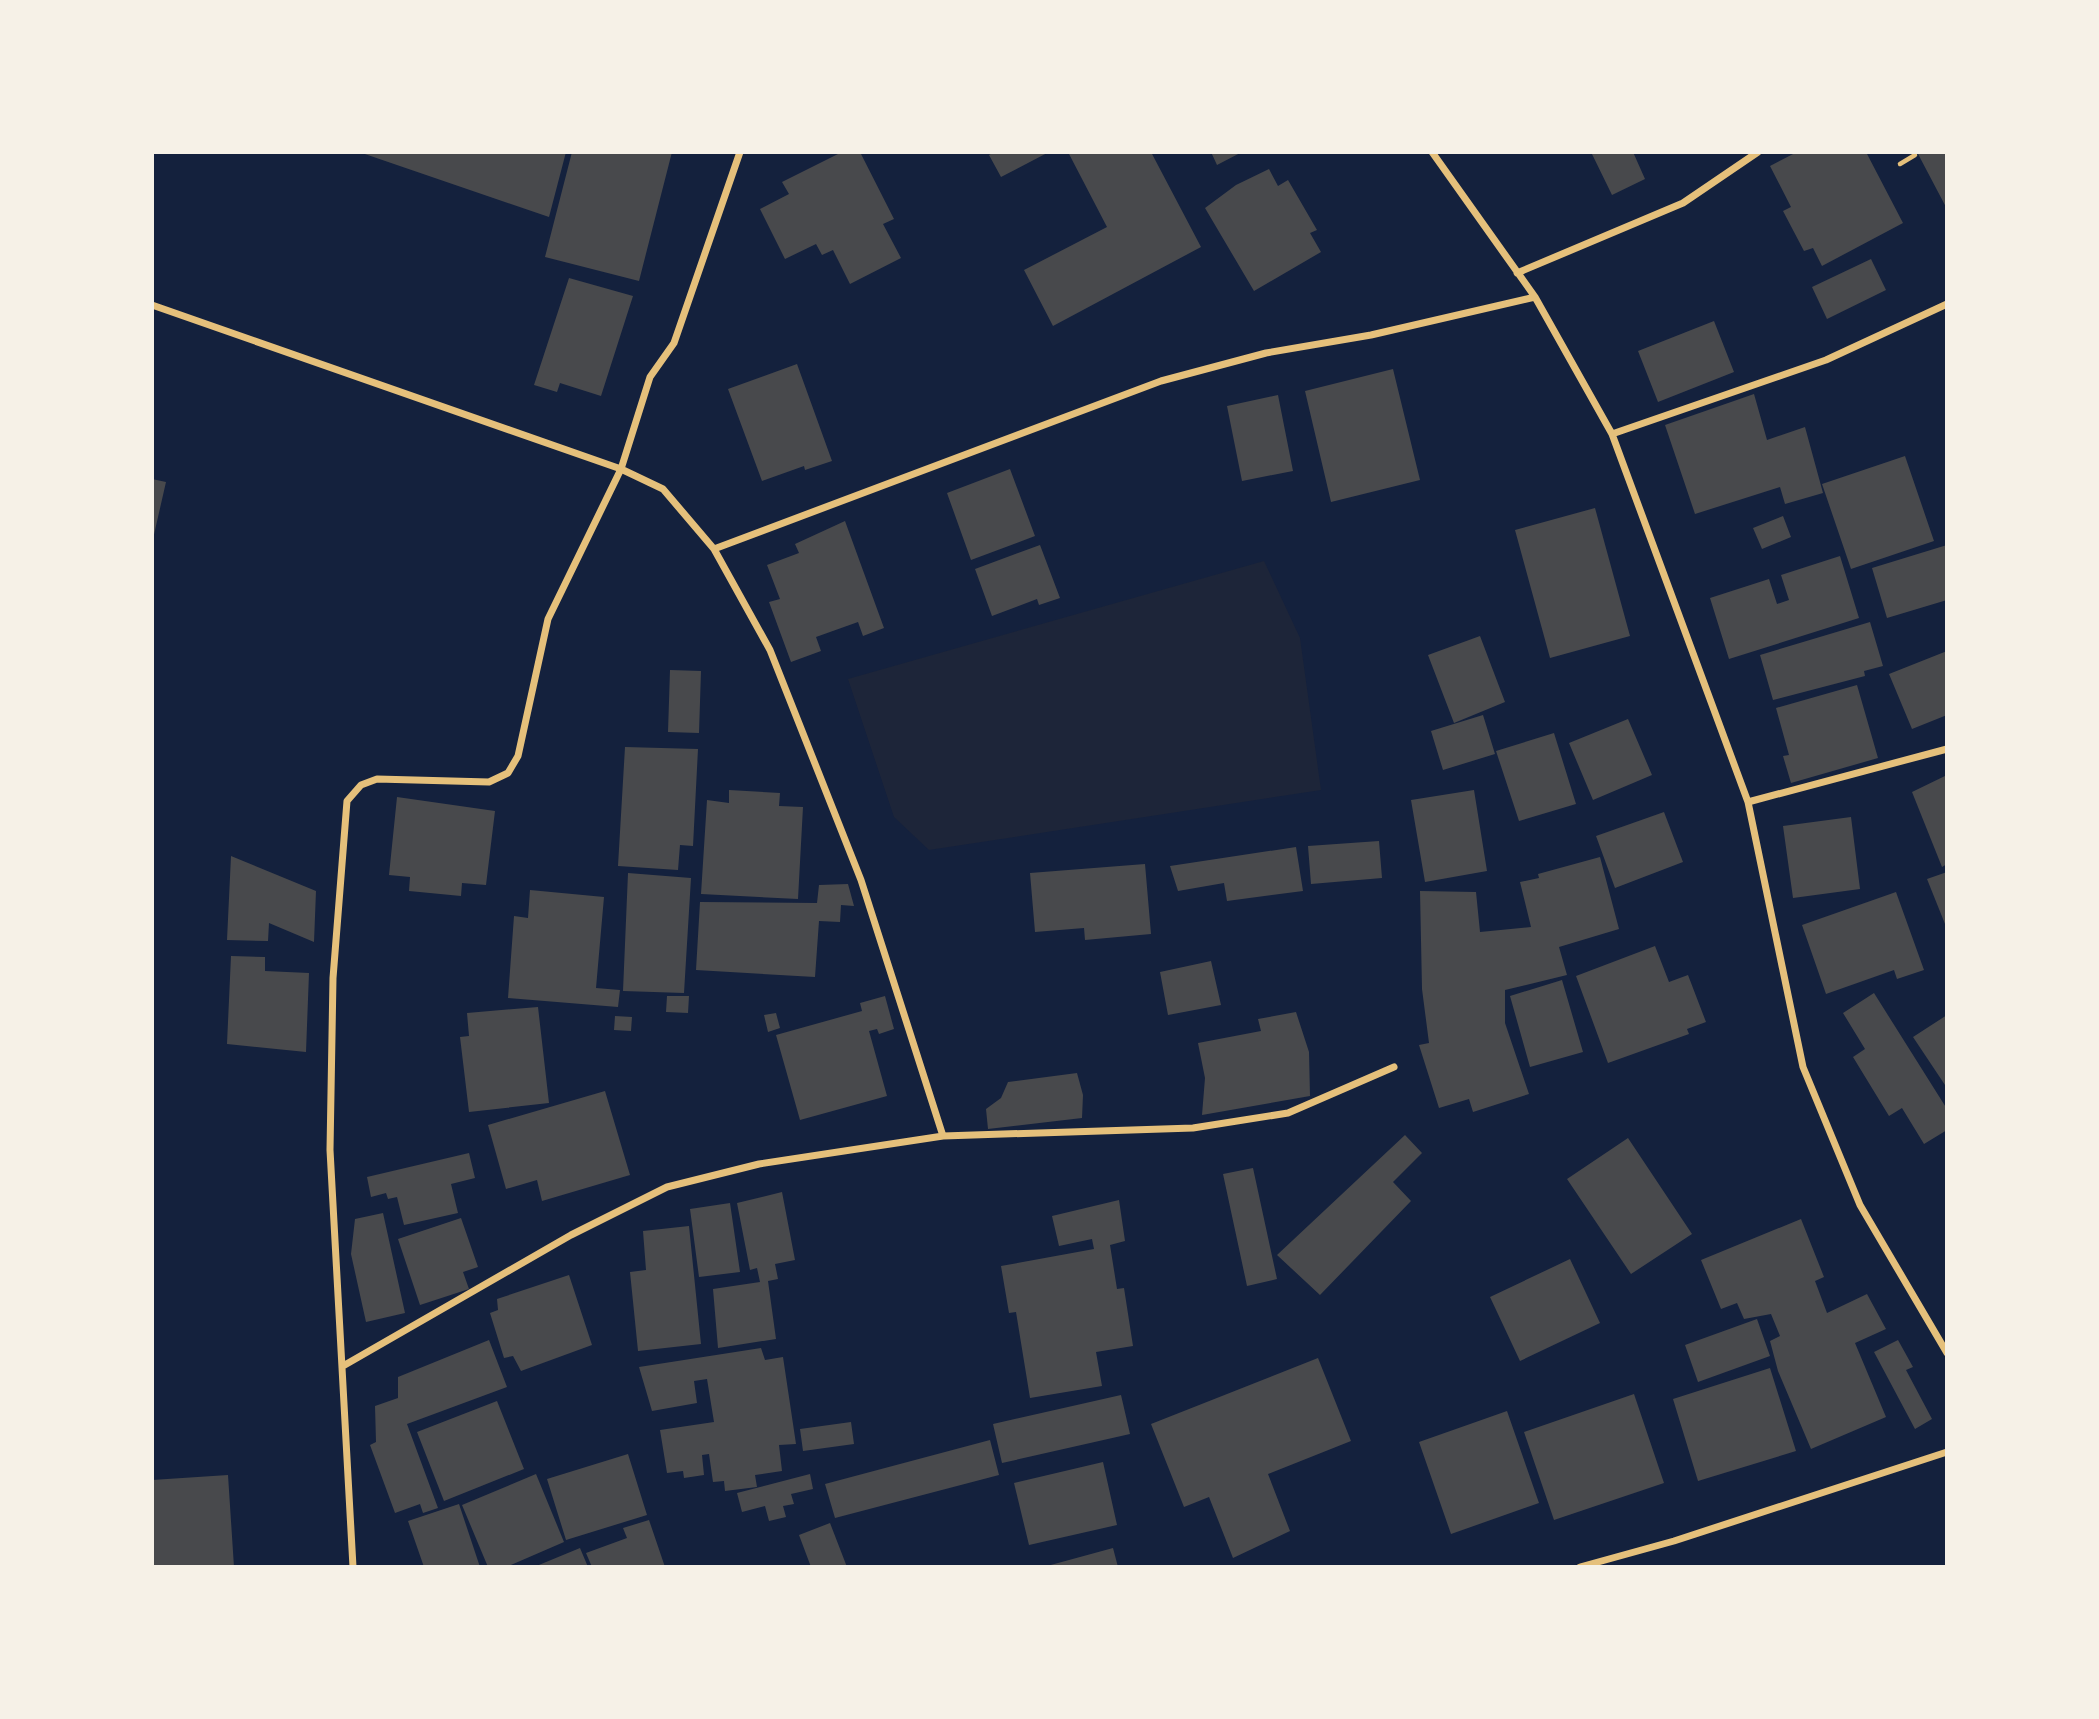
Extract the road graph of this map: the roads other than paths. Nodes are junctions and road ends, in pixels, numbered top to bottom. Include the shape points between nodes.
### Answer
1 (740, 152) edge
2 (1432, 152) edge
3 (1759, 152) edge
4 (1517, 273) junction
5 (1535, 297) junction
6 (1947, 304) edge
7 (152, 305) edge
8 (1612, 434) junction
9 (621, 469) junction
10 (714, 549) junction
11 (1947, 749) edge
12 (1748, 802) junction
13 (1394, 1067) dead end
14 (943, 1136) junction
15 (1947, 1353) edge
16 (343, 1366) junction
17 (1947, 1452) edge
18 (353, 1567) edge
19 (1580, 1567) edge

1 - 9 street via 674,343 650,377
2 - 4 street
3 - 4 street via 1683,202
4 - 5 street
5 - 8 street
5 - 10 street via 1371,335 1266,353 1161,381
6 - 8 street via 1826,360
7 - 9 street
8 - 12 street
9 - 10 street via 663,489
9 - 16 street via 548,619 518,756 508,773 489,782 377,779 361,785 347,801 333,978 330,1150
10 - 14 street via 769,650 861,880
11 - 12 street
12 - 15 street via 1802,1067 1860,1205
13 - 14 street via 1289,1113 1193,1128
14 - 16 street via 759,1164 667,1187 570,1235
16 - 18 street
17 - 19 street

